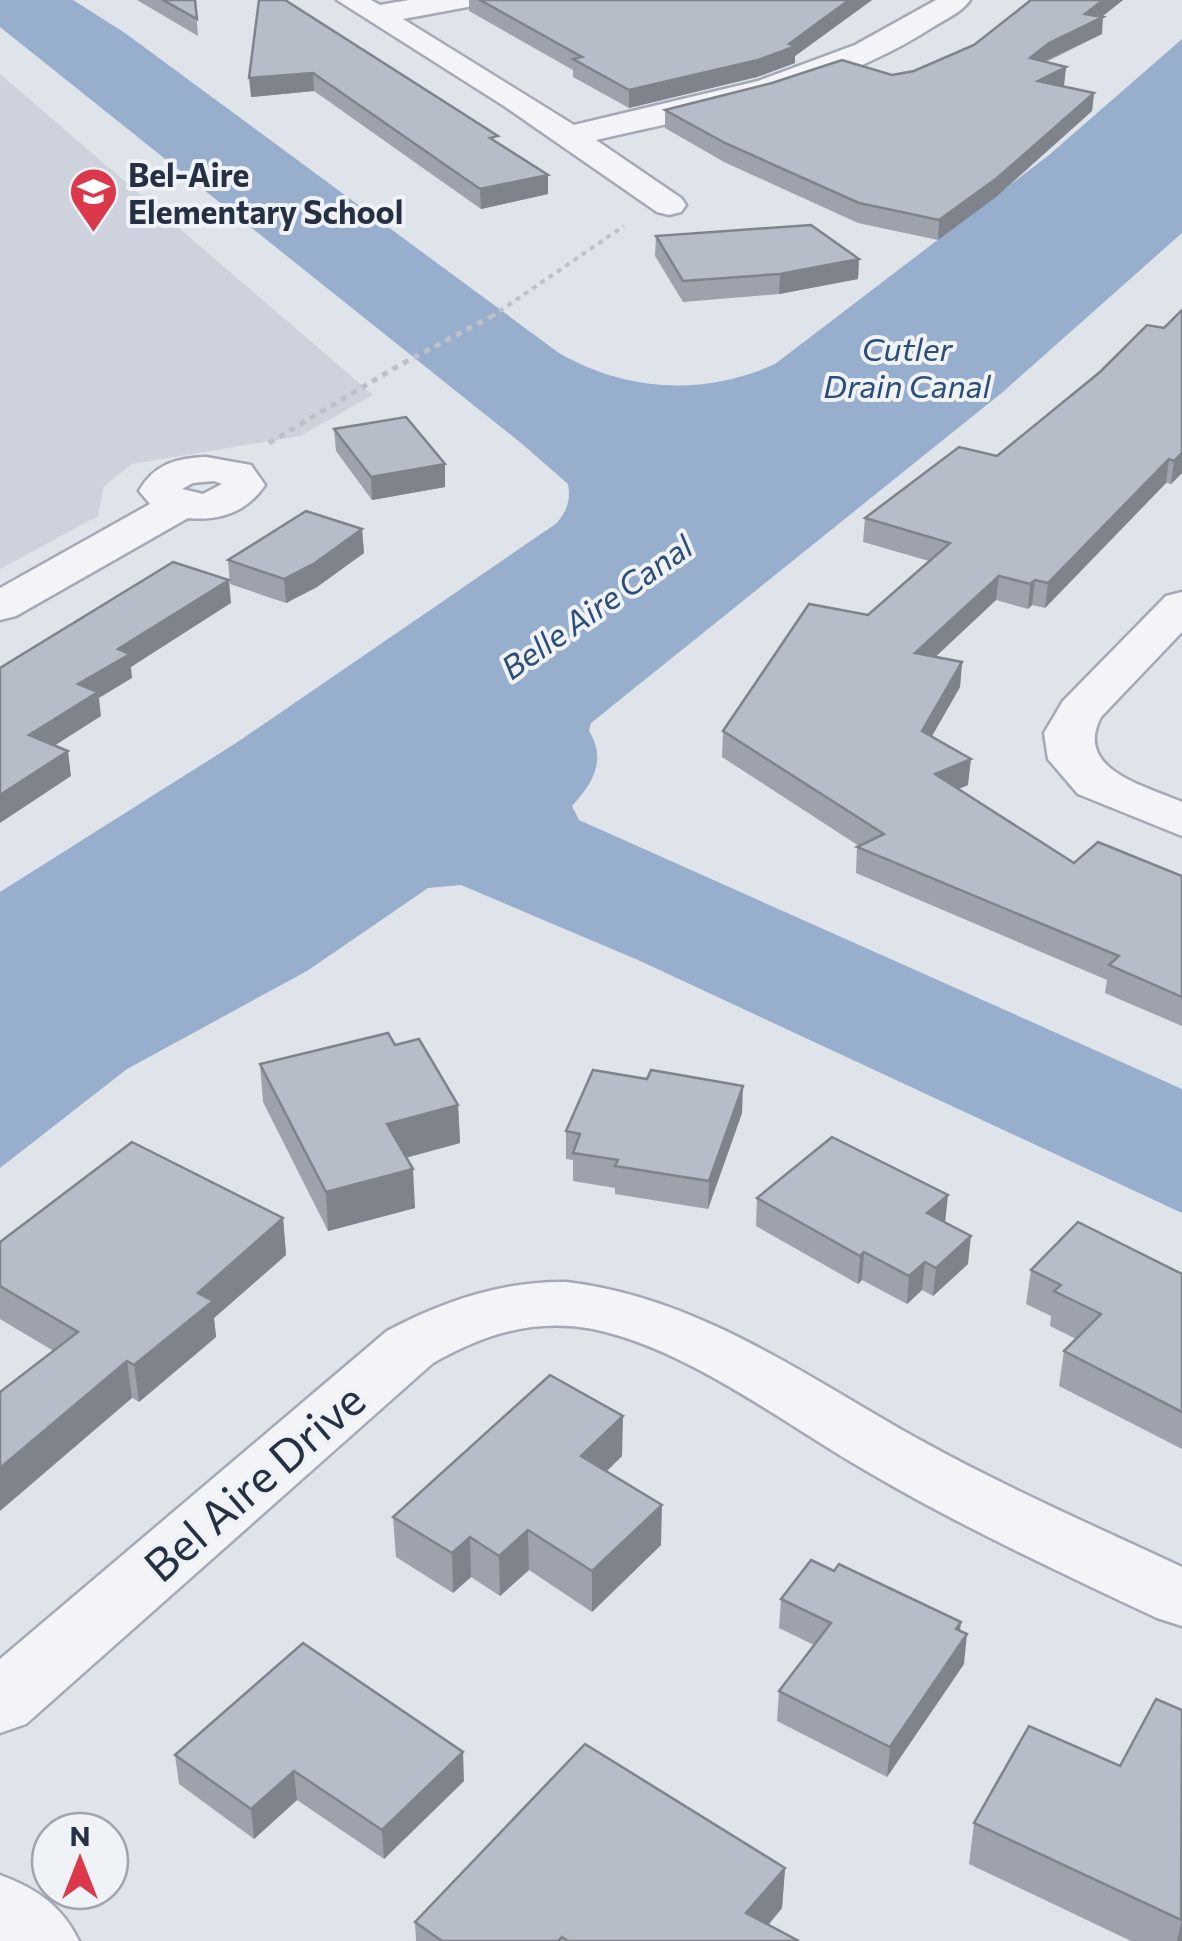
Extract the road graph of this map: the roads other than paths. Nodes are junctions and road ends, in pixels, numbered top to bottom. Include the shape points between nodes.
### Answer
1 (463, 0) edge
2 (956, 0) edge
3 (364, 7) edge
4 (568, 136) junction
5 (670, 205) dead end
6 (226, 470) road end
7 (0, 606) edge
8 (1182, 606) edge
9 (1182, 821) edge
10 (1182, 1598) edge
11 (0, 1703) edge
12 (0, 1910) edge
13 (38, 1941) edge

1 - 3 street
2 - 4 street via 889,42 796,80
3 - 4 street
4 - 5 street
6 - 7 street via 200,468 166,479 160,491 182,504
8 - 9 street via 1080,710 1068,733 1070,750 1096,783
10 - 11 street, Bel Aire Drive via 902,1460 686,1340 614,1312 530,1303 464,1317 410,1347
12 - 13 street

